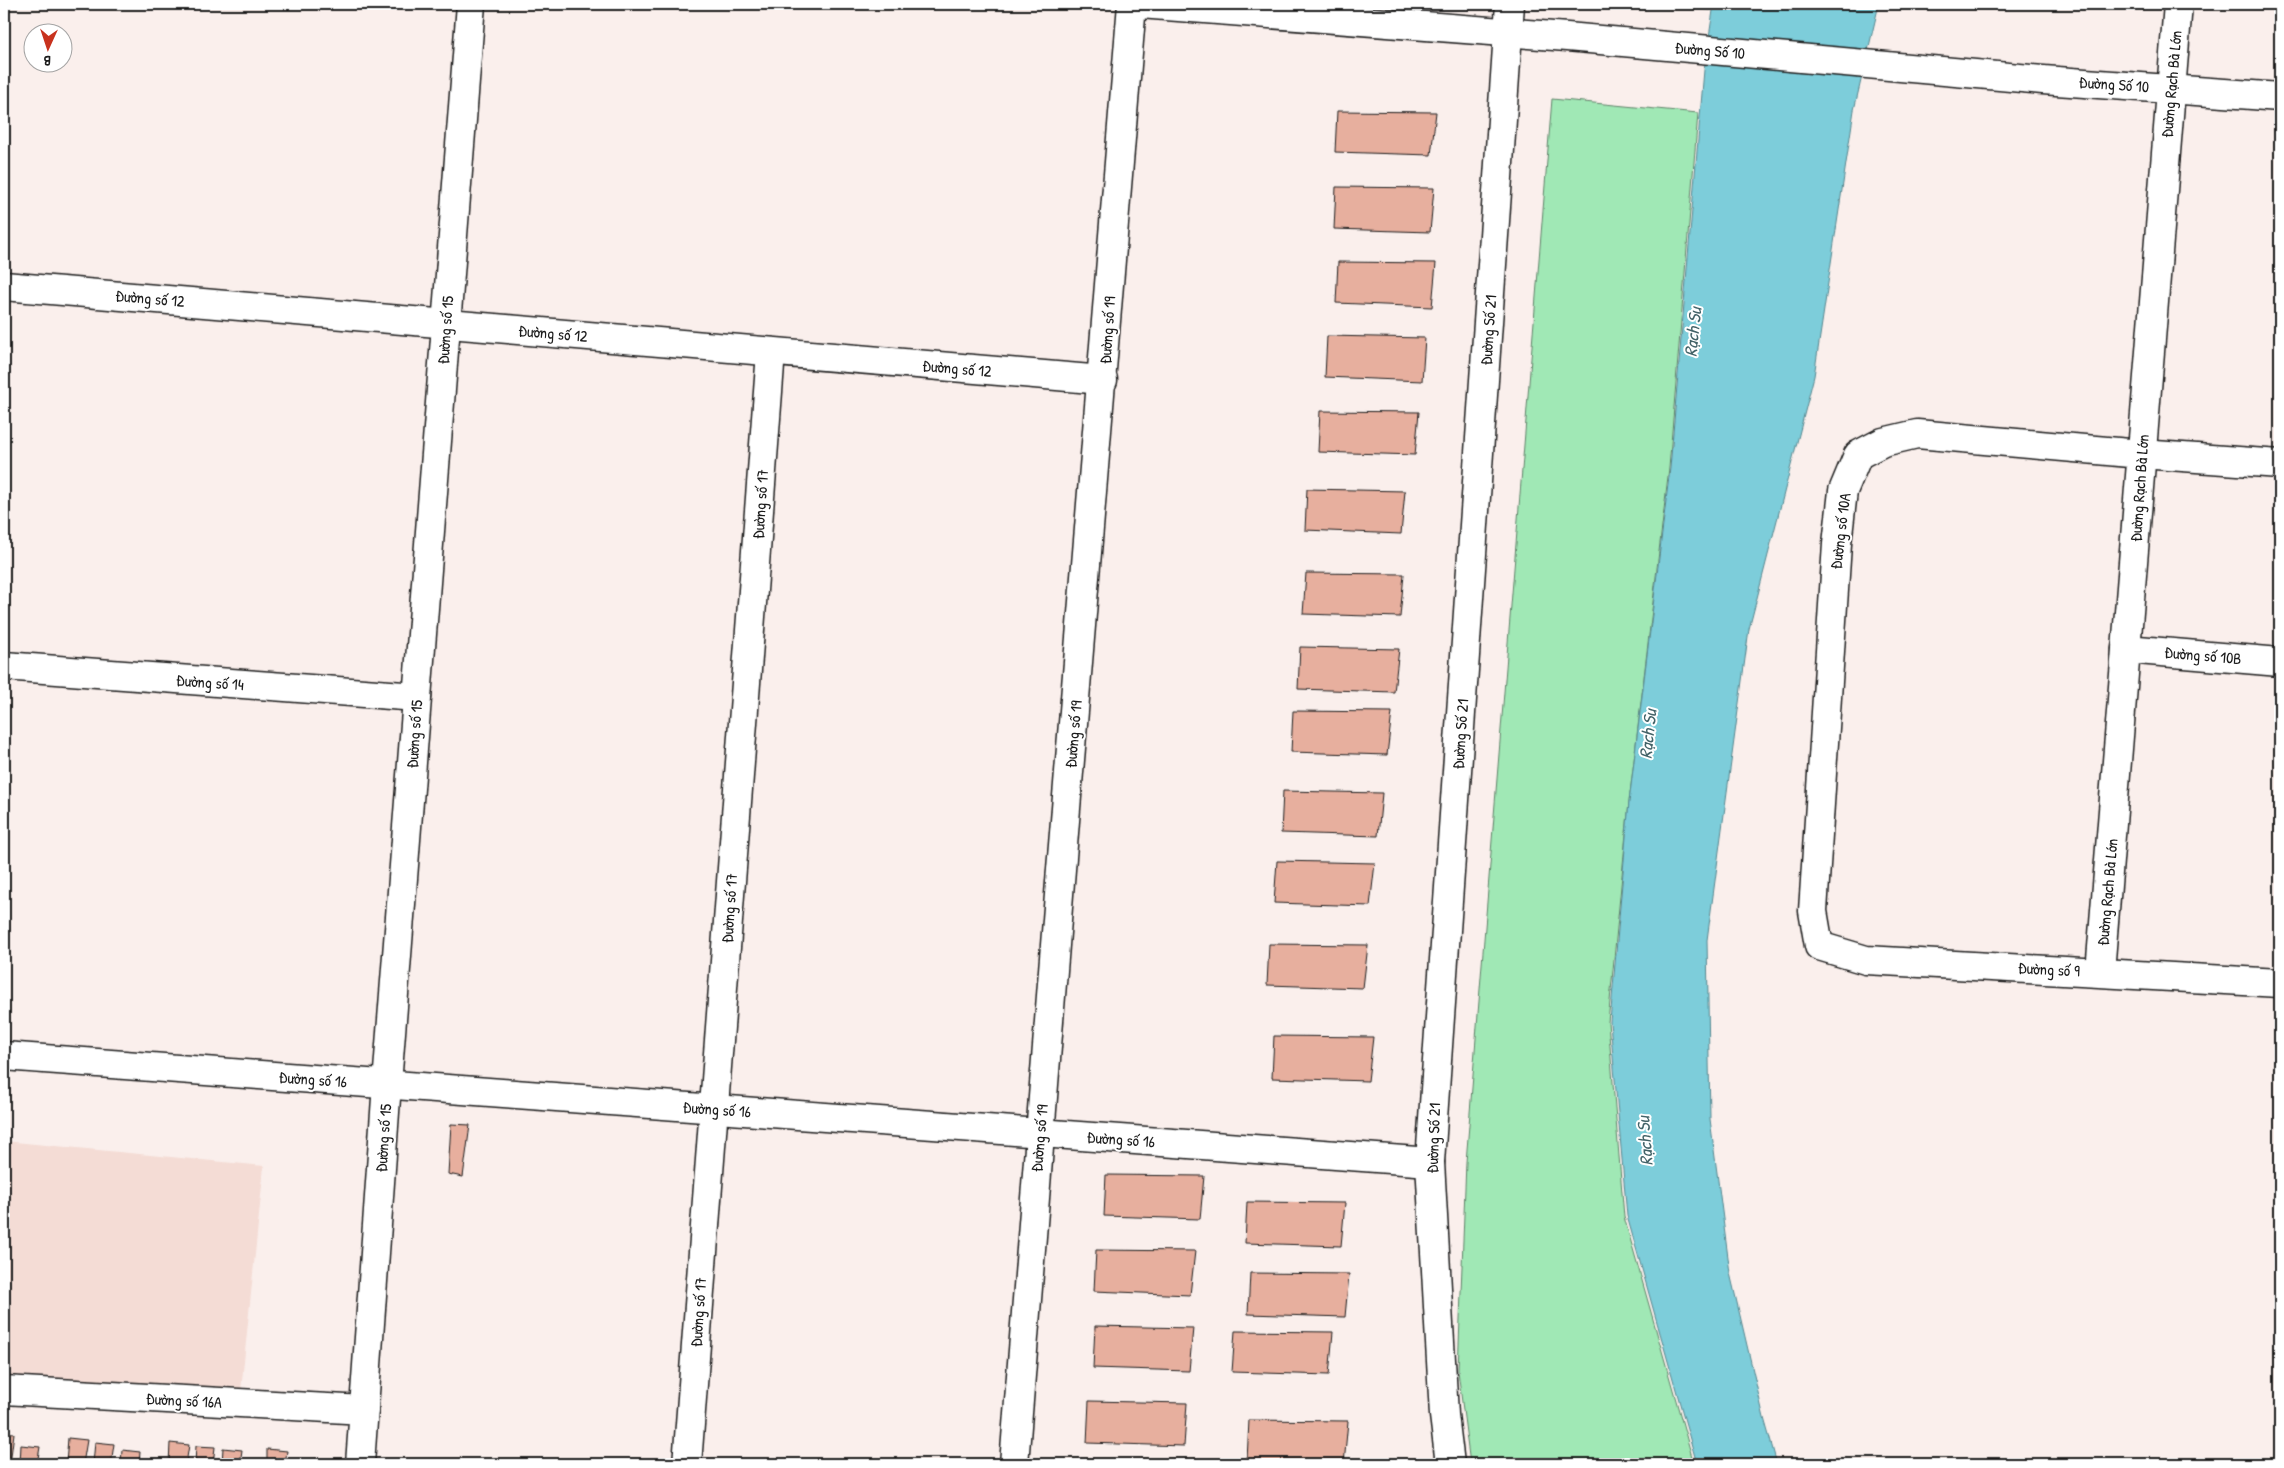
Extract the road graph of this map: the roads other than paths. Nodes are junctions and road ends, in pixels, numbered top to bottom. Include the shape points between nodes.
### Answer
1 (471, 4) edge
2 (1132, 4) edge
3 (1140, 4) edge
4 (1510, 4) edge
5 (2178, 4) edge
6 (1508, 33) junction
7 (2170, 88) junction
8 (2280, 97) edge
9 (4, 286) edge
10 (445, 324) junction
11 (772, 352) junction
12 (1103, 380) junction
13 (2141, 454) junction
14 (2280, 464) edge
15 (2126, 649) junction
16 (2280, 662) edge
17 (4, 666) edge
18 (417, 697) junction
19 (1819, 946) joint
20 (2100, 972) junction
21 (2280, 984) edge
22 (4, 1056) edge
23 (387, 1084) junction
24 (713, 1108) junction
25 (1039, 1133) junction
26 (1430, 1162) junction
27 (4, 1390) edge
28 (364, 1410) junction
29 (360, 1464) edge
30 (687, 1464) edge
31 (1014, 1464) edge
32 (1450, 1464) edge

1 - 10 street, Đường số 15
2 - 12 street, Đường số 19
3 - 6 street, Đường Số 10
4 - 6 street, Đường Số 21
5 - 7 street, Đường Rạch Bà Lớn
6 - 7 street, Đường Số 10 via 2043,80
6 - 26 street, Đường Số 21
7 - 8 street, Đường Số 10
7 - 13 street, Đường Rạch Bà Lớn
9 - 10 street, Đường số 12
10 - 11 street, Đường số 12
10 - 18 street, Đường số 15
11 - 12 street, Đường số 12
11 - 24 street, Đường số 17
12 - 25 street, Đường số 19
13 - 14 street, Đường số 10A
13 - 15 street, Đường Rạch Bà Lớn
13 - 19 street, Đường số 10A via 1917,434 1883,442 1858,455 1843,491 1837,544 1813,911
15 - 16 street, Đường số 10B
15 - 20 street, Đường Rạch Bà Lớn
17 - 18 street, Đường số 14
18 - 23 street, Đường số 15
19 - 20 street, Đường số 9 via 1866,960
20 - 21 street, Đường số 9
22 - 23 street, Đường số 16
23 - 24 street, Đường số 16
23 - 28 street, Đường số 15
24 - 25 street, Đường số 16
24 - 30 street, Đường số 17
25 - 26 street, Đường số 16
25 - 31 street, Đường số 19
26 - 32 street, Đường Số 21 via 1444,1415
27 - 28 street, Đường số 16A
28 - 29 street, Đường số 15

